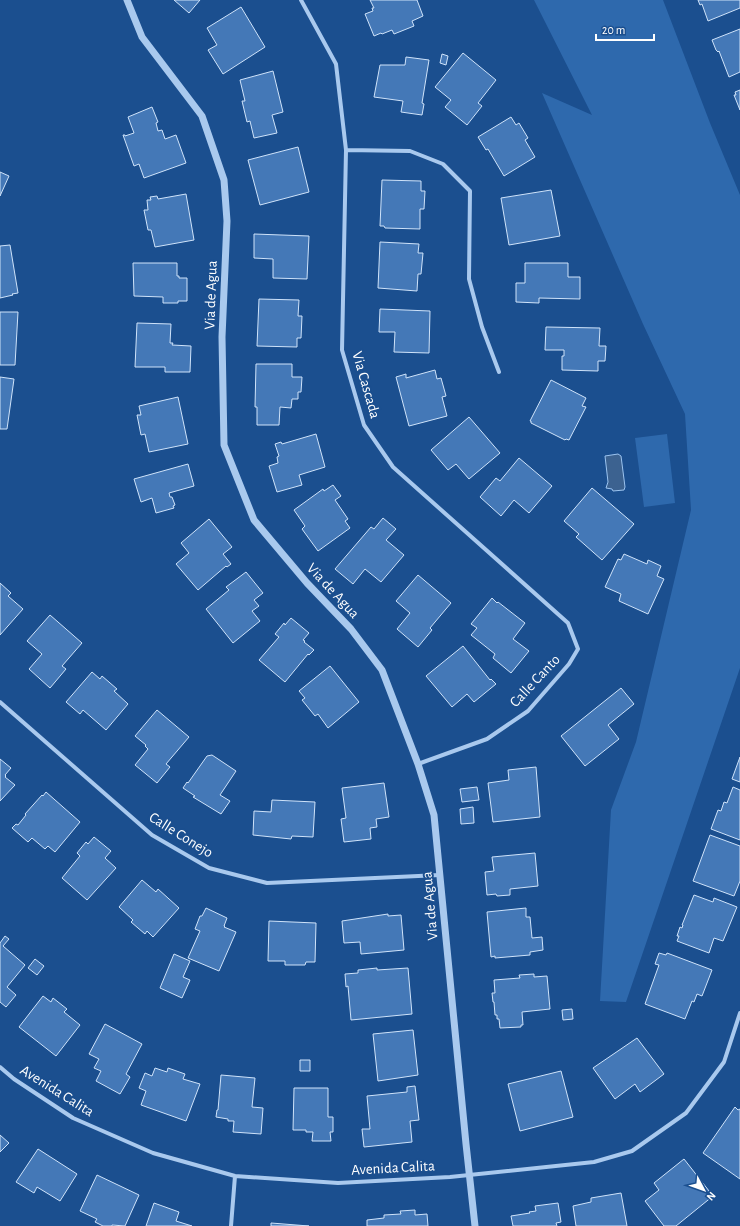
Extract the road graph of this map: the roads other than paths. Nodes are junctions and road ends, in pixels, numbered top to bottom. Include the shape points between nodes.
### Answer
1 (127, 0) edge
2 (302, 0) edge
3 (346, 150) junction
4 (499, 372) dead end
5 (578, 649) joint
6 (0, 702) edge
7 (418, 764) junction
8 (440, 875) junction
9 (740, 1013) edge
10 (0, 1067) edge
11 (470, 1175) junction
12 (235, 1176) junction
13 (231, 1226) edge
14 (475, 1226) edge

1 - 7 street, Via de Agua via 142,37 202,116 224,180 227,220 222,337 224,445 254,520 307,583 351,629 382,670
2 - 3 street, Via Cascada via 336,64
3 - 4 street via 410,151 443,164 470,191 470,279 482,327
3 - 5 street, Via Cascada via 342,350 364,425 393,467 568,623
5 - 7 street, Calle Canto via 569,664 528,710 487,739
6 - 8 street, Calle Conejo via 152,835 209,868 267,883
7 - 8 street, Via de Agua via 434,815
8 - 11 street, Via de Agua
9 - 11 street, Avenida Calita via 724,1062 686,1113 632,1151 594,1162
10 - 12 street, Avenida Calita via 72,1118 153,1153
11 - 12 street, Avenida Calita via 338,1183
11 - 14 street, Via de Agua
12 - 13 street

